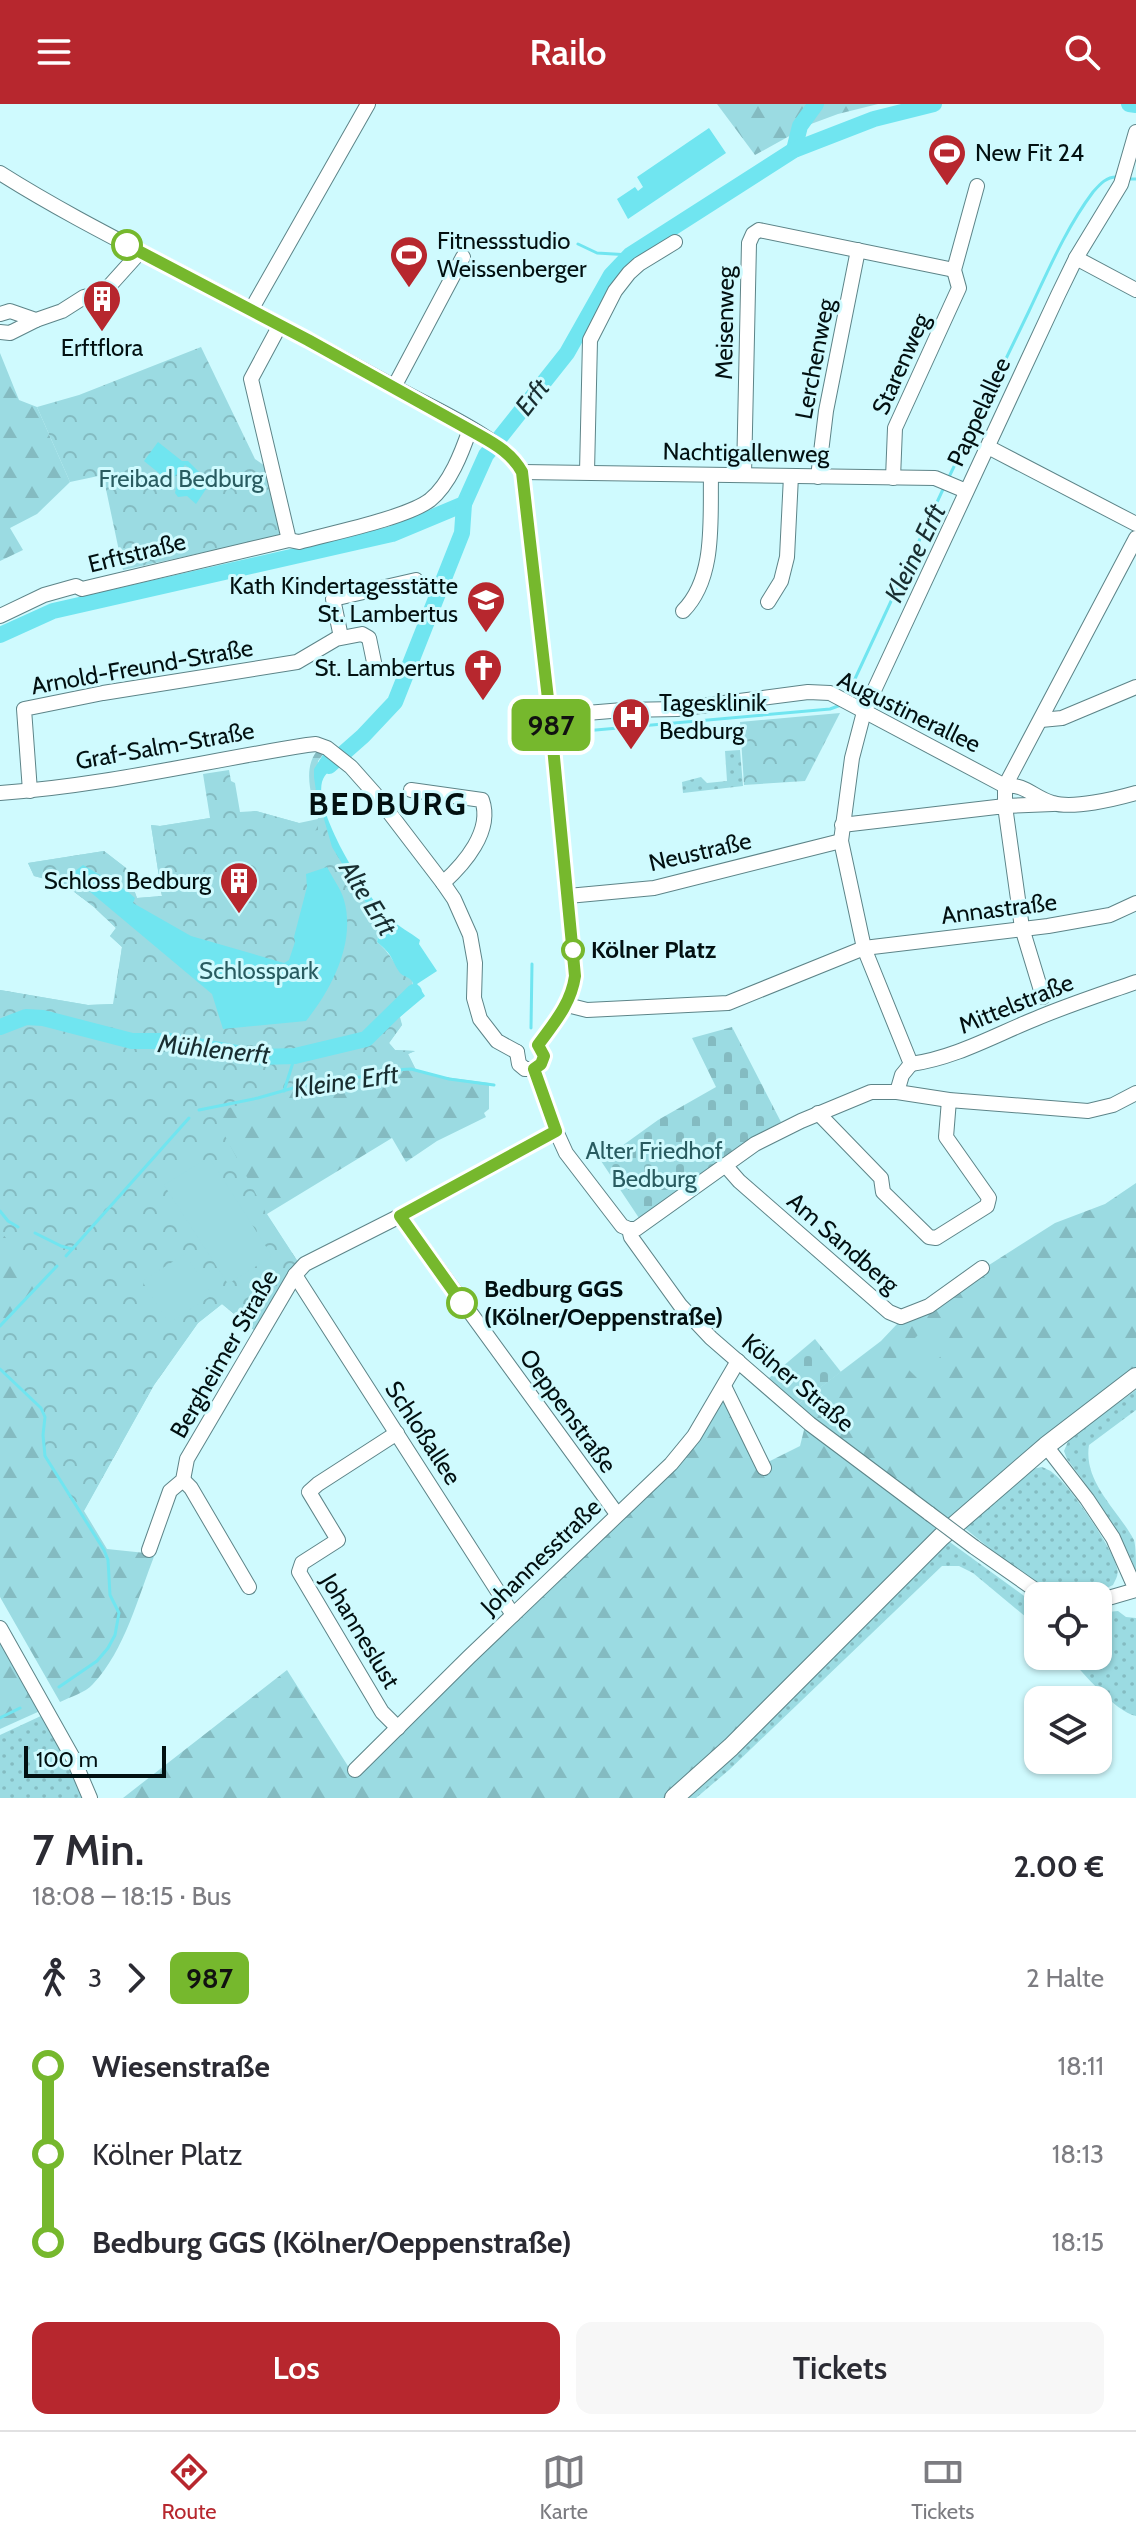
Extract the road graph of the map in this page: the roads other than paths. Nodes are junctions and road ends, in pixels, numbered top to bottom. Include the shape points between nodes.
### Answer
1 (368, 104) edge
2 (1136, 132) edge
3 (0, 173) edge
4 (977, 186) dead end
5 (675, 242) dead end
6 (858, 250) junction
7 (140, 252) junction
8 (463, 257) dead end
9 (1076, 258) junction
10 (954, 270) junction
11 (1136, 290) edge
12 (251, 310) junction
13 (0, 314) edge
14 (36, 320) junction
15 (280, 325) junction
16 (0, 332) edge
17 (394, 387) junction
18 (475, 432) junction
19 (988, 447) junction
20 (522, 472) junction
21 (587, 472) junction
22 (744, 475) junction
23 (711, 476) junction
24 (791, 476) junction
25 (818, 477) junction
26 (893, 478) junction
27 (966, 491) junction
28 (1136, 524) edge
29 (1136, 538) edge
30 (289, 540) junction
31 (416, 580) dead end
32 (768, 602) dead end
33 (683, 611) dead end
34 (0, 616) edge
35 (341, 637) junction
36 (375, 667) dead end
37 (1136, 687) edge
38 (852, 704) junction
39 (1041, 720) junction
40 (551, 728) junction
41 (1005, 786) junction
42 (411, 790) dead end
43 (30, 791) junction
44 (0, 793) edge
45 (1136, 793) edge
46 (1054, 804) junction
47 (1005, 806) junction
48 (842, 825) junction
49 (841, 841) junction
50 (443, 883) junction
51 (568, 896) junction
52 (1136, 903) edge
53 (1022, 928) junction
54 (864, 948) junction
55 (1136, 982) edge
56 (1043, 997) dead end
57 (567, 1005) junction
58 (538, 1045) junction
59 (517, 1052) junction
60 (911, 1064) junction
61 (534, 1069) junction
62 (897, 1092) junction
63 (1136, 1093) edge
64 (949, 1100) junction
65 (818, 1113) junction
66 (556, 1131) junction
67 (725, 1165) junction
68 (400, 1216) junction
69 (629, 1229) junction
70 (982, 1268) dead end
71 (295, 1275) junction
72 (738, 1361) junction
73 (1136, 1377) edge
74 (724, 1386) junction
75 (397, 1433) junction
76 (1046, 1446) junction
77 (764, 1468) dead end
78 (183, 1480) junction
79 (617, 1514) junction
80 (149, 1550) dead end
81 (1024, 1582) edge
82 (249, 1587) dead end
83 (1136, 1590) edge
84 (1112, 1597) edge
85 (513, 1615) junction
86 (0, 1628) edge
87 (398, 1728) junction
88 (355, 1770) dead end
89 (90, 1798) edge
90 (674, 1798) edge

1 - 12 street
2 - 9 street, Pappelallee via 1122,178
3 - 7 street
4 - 10 street, Starenweg
5 - 21 street via 629,273 590,340
6 - 10 street, Meisenweg
6 - 22 street, Meisenweg via 759,230 753,234
6 - 25 street, Lerchenweg
7 - 12 street
7 - 14 street via 104,292
8 - 17 street
9 - 11 street
9 - 19 street, Pappelallee
10 - 26 street, Starenweg via 959,288 895,428
12 - 15 street
13 - 14 street via 10,311
14 - 16 street via 10,333
15 - 17 street
15 - 30 street via 251,379
17 - 18 street
18 - 20 street via 503,449
18 - 30 street, Erftstraße via 431,499 407,512 299,542
19 - 27 street, Pappelallee
19 - 28 street
20 - 21 street, Nachtigallenweg
20 - 40 street
21 - 23 street, Nachtigallenweg
22 - 23 street, Nachtigallenweg
22 - 24 street, Nachtigallenweg
23 - 33 street via 706,562 698,594
24 - 25 street, Nachtigallenweg
24 - 32 street via 787,557
25 - 26 street, Nachtigallenweg
26 - 27 street, Nachtigallenweg via 947,482
27 - 38 street, Pappelallee
29 - 39 street
30 - 34 street, Erftstraße via 82,589 76,586
31 - 35 street via 333,599
35 - 36 street via 369,638
35 - 43 street, Arnold-Freund-Straße via 297,662 24,709
37 - 39 street via 1062,718
38 - 40 street, Augustinerallee via 830,693 808,692 677,709 623,710
38 - 41 street, Augustinerallee
38 - 48 street, Pappelallee via 852,758
39 - 41 street
40 - 51 street
41 - 46 street, Augustinerallee via 1016,785
41 - 47 street
42 - 50 street via 485,804 472,851
43 - 44 street, Graf-Salm-Straße
43 - 50 street, Graf-Salm-Straße via 323,746 375,794
45 - 46 street, Augustinerallee via 1096,803
46 - 47 street, Augustinerallee
47 - 48 street, Augustinerallee
47 - 53 street
48 - 49 street, Pappelallee
49 - 51 street, Neustraße via 654,888
49 - 54 street, Pappelallee
50 - 59 street via 470,935 480,1019 497,1041
51 - 57 street via 575,976
52 - 53 street, Annastraße via 1110,915
53 - 54 street, Annastraße
53 - 56 street
54 - 57 street, Annastraße via 728,1003 587,1010
54 - 60 street, Pappelallee
55 - 60 street, Mittelstraße
57 - 58 street
58 - 59 street via 525,1043
58 - 61 street via 544,1056
59 - 61 street via 519,1064
60 - 62 street
61 - 66 street, Kölner Straße
62 - 64 street
62 - 65 street via 859,1095
63 - 64 street via 1088,1111
64 - 65 street via 946,1137 989,1198 987,1206 936,1238 883,1192 881,1178
65 - 67 street
66 - 68 street, Bergheimer Straße
66 - 69 street, Kölner Straße via 566,1153
67 - 69 street
67 - 70 street, Am Sandberg via 889,1312 901,1317 929,1306
68 - 71 street, Bergheimer Straße via 305,1264
68 - 79 street, Oeppenstraße
69 - 72 street, Kölner Straße via 680,1305
71 - 75 street, Schloßallee
71 - 78 street, Bergheimer Straße via 187,1459
72 - 74 street, Johannesstraße
72 - 81 street, Kölner Straße, bridge via 810,1424
73 - 76 main road
74 - 77 street
74 - 79 street, Johannesstraße via 671,1464
75 - 85 street, Schloßallee
75 - 87 street, Johanneslust via 309,1492 338,1540 302,1563 299,1572 382,1712
76 - 83 street via 1113,1538
76 - 90 main road via 941,1537
78 - 80 street, Bergheimer Straße via 170,1491
78 - 82 street
79 - 85 street, Johannesstraße
83 - 84 street
85 - 87 street, Johannesstraße
86 - 89 street
87 - 88 street, Johannesstraße

